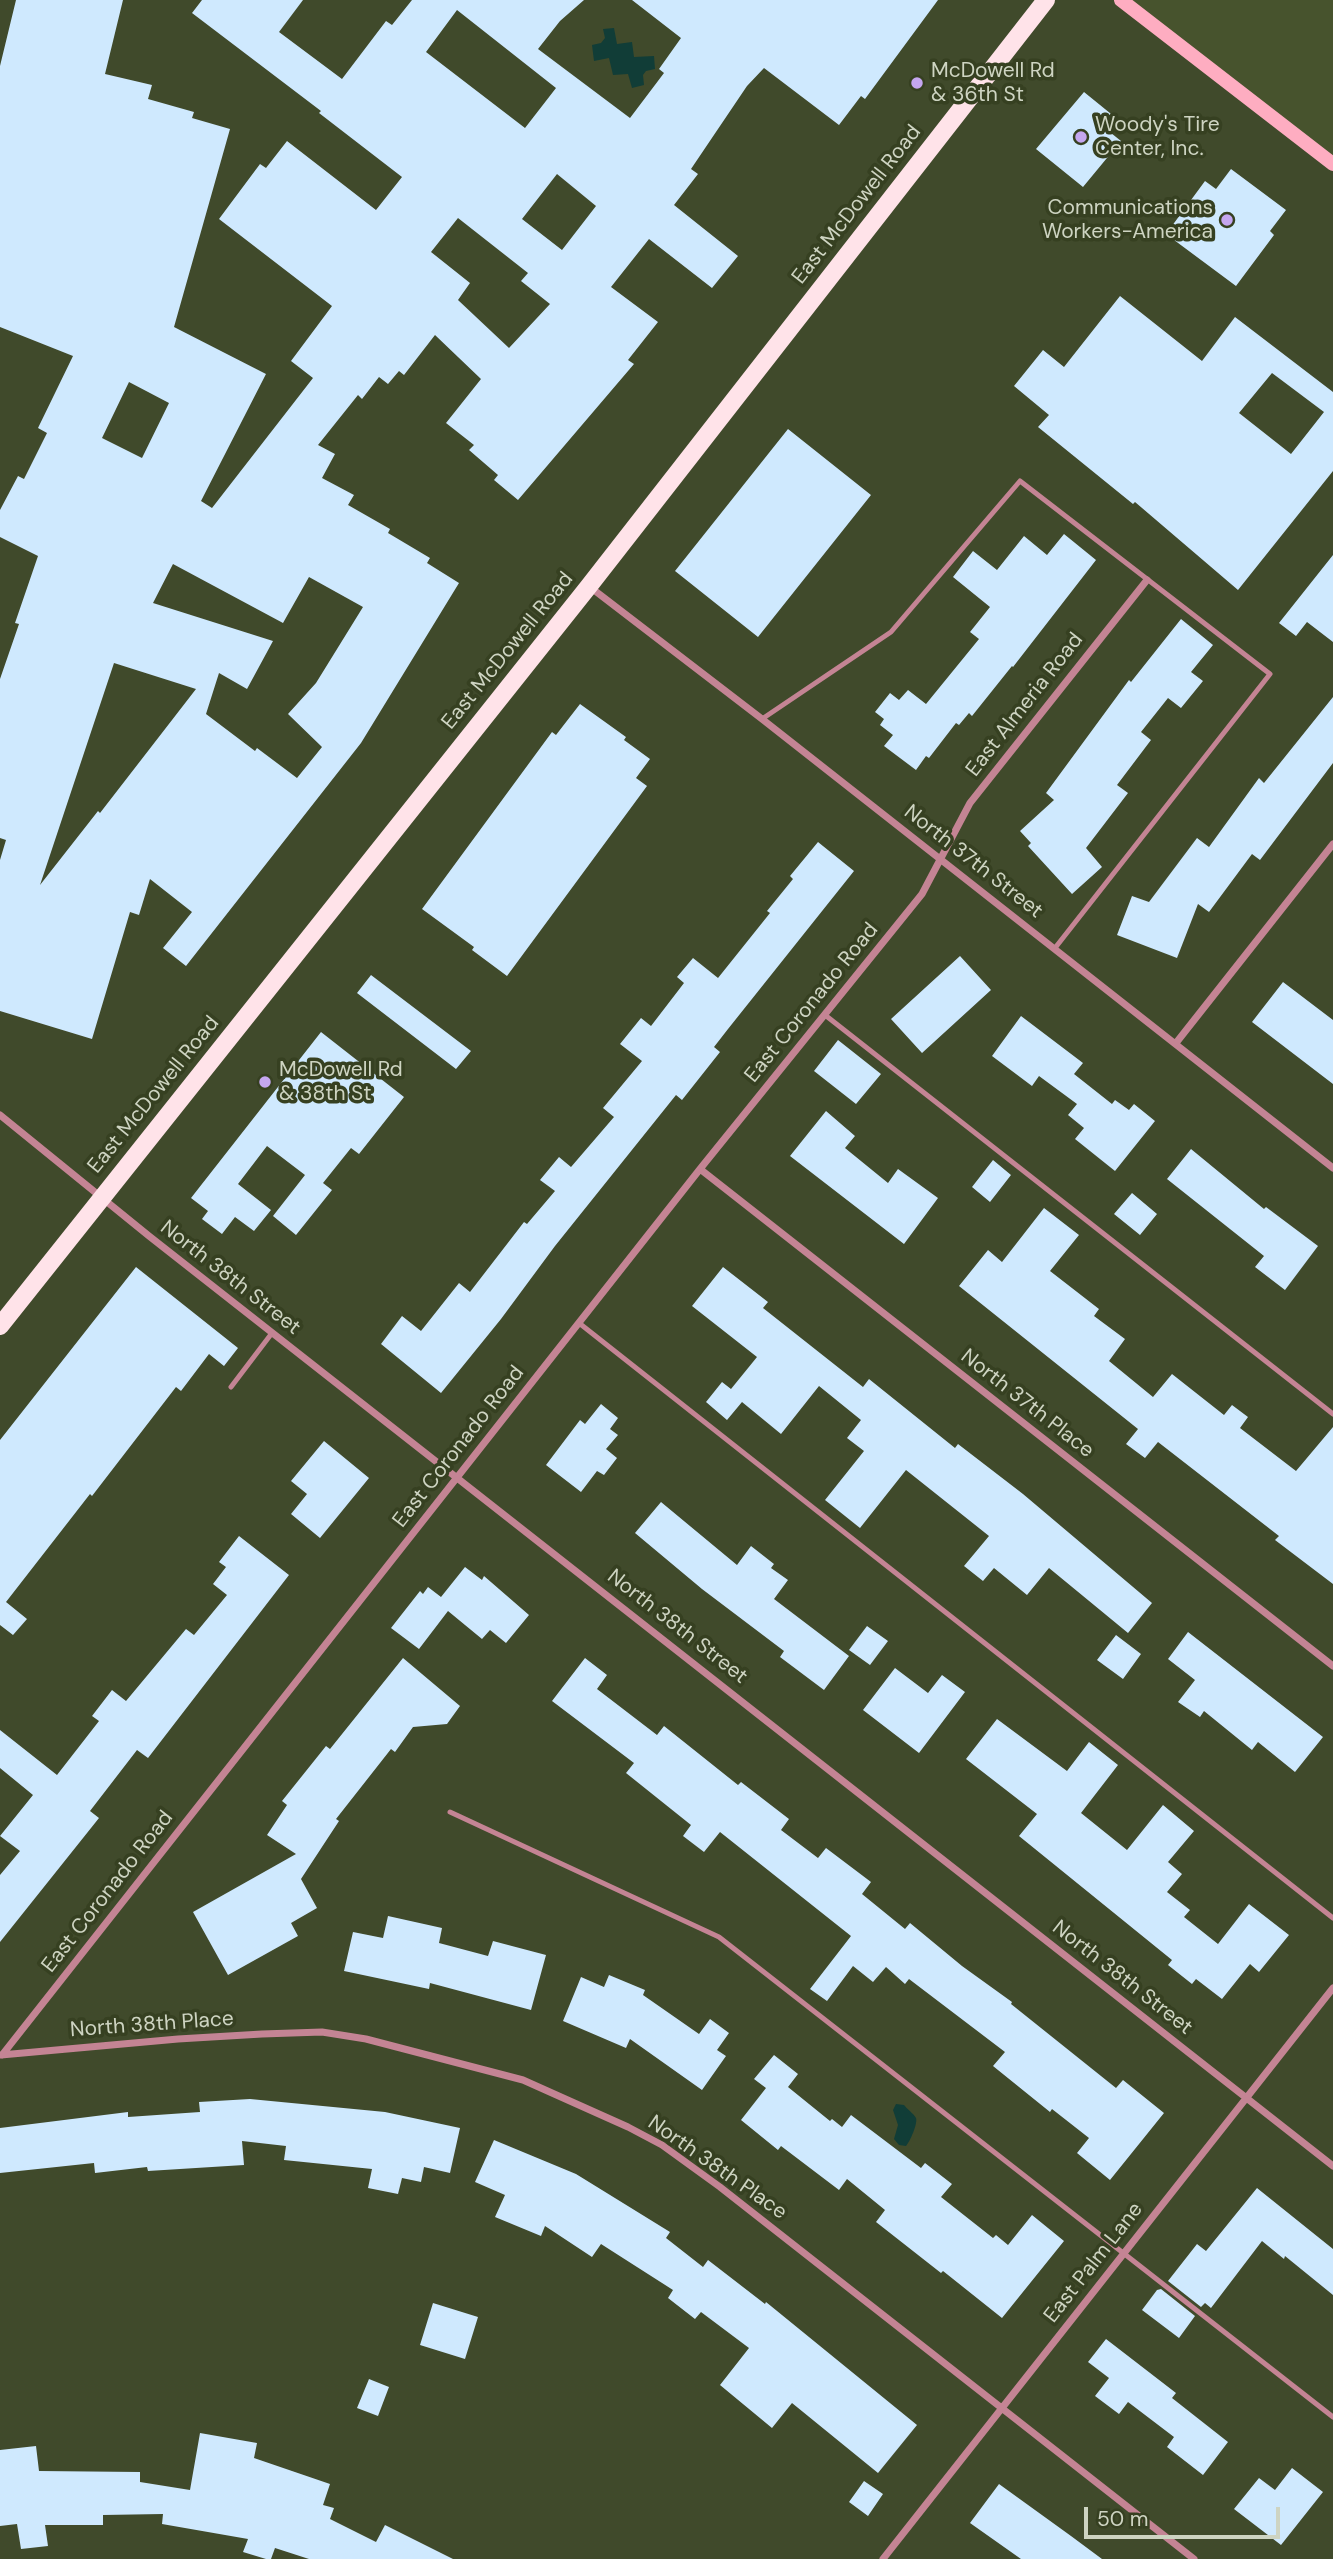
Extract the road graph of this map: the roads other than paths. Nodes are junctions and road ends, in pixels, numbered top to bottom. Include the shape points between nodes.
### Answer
1 (1046, 0) edge
2 (1121, 0) edge
3 (1333, 164) edge
4 (1147, 580) junction
5 (589, 586) junction
6 (762, 719) junction
7 (1333, 844) edge
8 (940, 859) junction
9 (1055, 948) junction
10 (825, 1015) junction
11 (1176, 1043) junction
12 (0, 1115) edge
13 (1333, 1168) edge
14 (700, 1169) junction
15 (102, 1197) junction
16 (579, 1323) junction
17 (0, 1326) edge
18 (272, 1333) junction
19 (232, 1387) dead end
20 (1333, 1415) edge
21 (458, 1477) junction
22 (1333, 1666) edge
23 (450, 1812) dead end
24 (1333, 1918) edge
25 (1333, 1988) edge
26 (1, 2055) edge
27 (1246, 2098) junction
28 (1333, 2166) edge
29 (1124, 2254) junction
30 (1003, 2408) junction
31 (1333, 2417) edge
32 (883, 2559) edge
33 (1194, 2559) edge

1 - 5 main road, East McDowell Road
2 - 3 main road
4 - 6 lane via 1020,481 891,632
4 - 8 street, East Almeria Road via 970,803
4 - 9 lane via 1270,674
5 - 6 street, North 37th Street
5 - 15 main road, East McDowell Road
6 - 8 street, North 37th Street
7 - 11 street
8 - 9 street, North 37th Street
8 - 10 street, East Coronado Road via 922,894
9 - 11 street, North 37th Street
10 - 14 street, East Coronado Road
10 - 20 lane
11 - 13 street, North 37th Street
12 - 15 street, North 38th Street
14 - 16 street, East Coronado Road
14 - 22 street, North 37th Place
15 - 17 main road, East McDowell Road
15 - 18 street, North 38th Street
16 - 21 street, East Coronado Road
16 - 24 lane
18 - 19 lane
18 - 21 street, North 38th Street
21 - 26 street, East Coronado Road
21 - 27 street, North 38th Street
23 - 29 lane via 719,1937
25 - 27 street, East Palm Lane
26 - 30 street, North 38th Place via 321,2032 366,2039 523,2080 662,2145
27 - 28 street, North 38th Street
27 - 29 street, East Palm Lane
29 - 30 street, East Palm Lane
29 - 31 lane
30 - 32 street, East Palm Lane
30 - 33 street, North 38th Place

